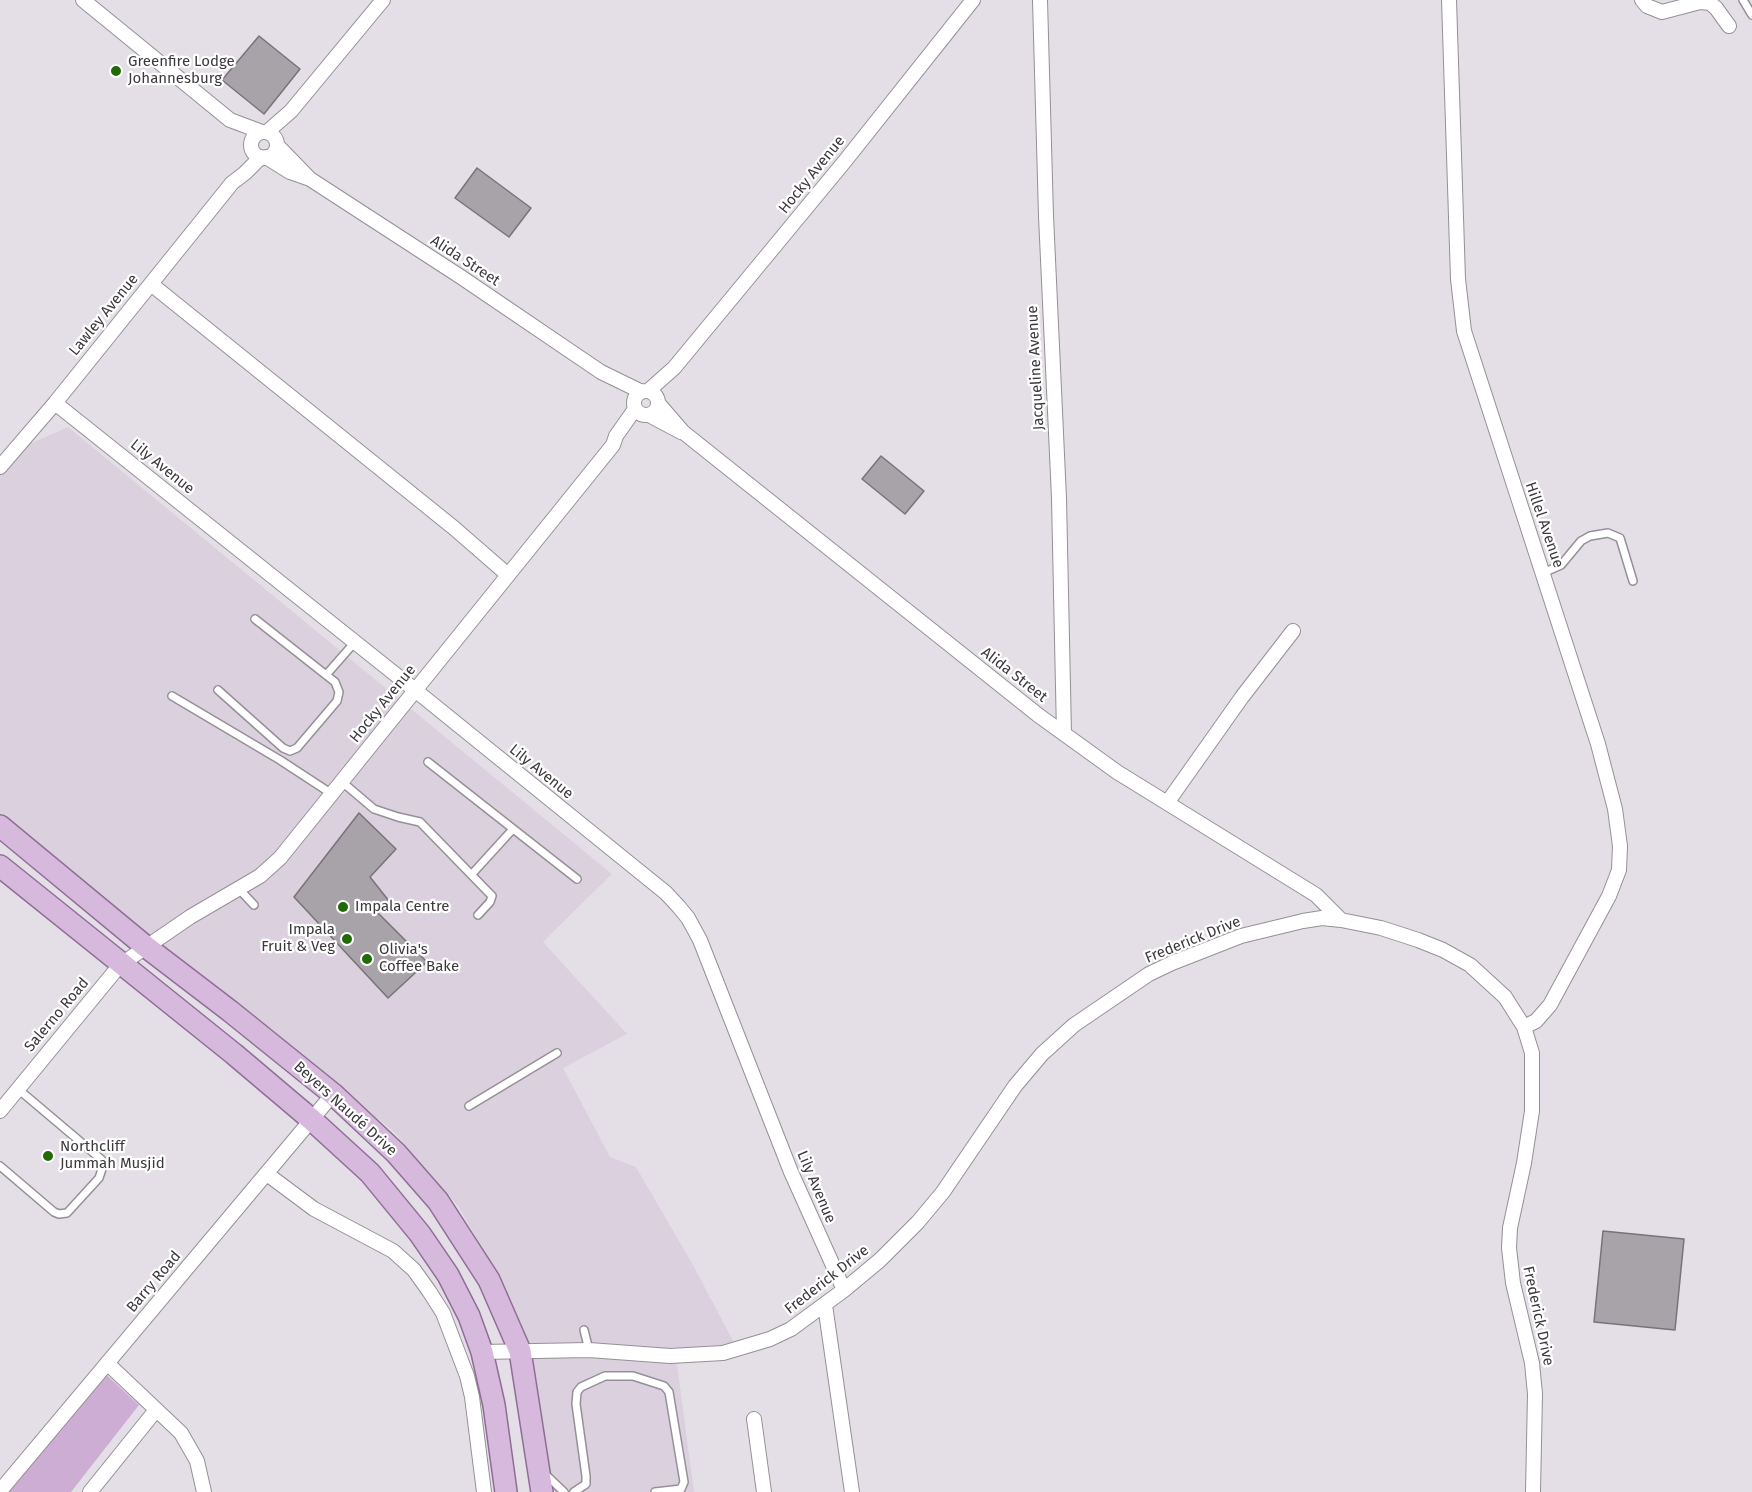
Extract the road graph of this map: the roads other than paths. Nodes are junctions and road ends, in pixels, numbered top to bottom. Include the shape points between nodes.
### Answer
1 (83, 0) edge
2 (383, 0) edge
3 (973, 0) edge
4 (1040, 0) edge
5 (1449, 0) edge
6 (1642, 0) edge
7 (1743, 0) edge
8 (1752, 15) edge
9 (1729, 26) dead end
10 (230, 120) junction
11 (270, 137) junction
12 (258, 152) junction
13 (310, 180) junction
14 (150, 284) junction
15 (601, 372) junction
16 (651, 396) junction
17 (55, 403) junction
18 (640, 411) junction
19 (683, 432) junction
20 (0, 467) edge
21 (1543, 573) junction
22 (508, 575) junction
23 (1633, 581) dead end
24 (255, 619) dead end
25 (1293, 631) dead end
26 (355, 642) junction
27 (326, 675) junction
28 (218, 690) dead end
29 (415, 690) junction
30 (172, 696) dead end
31 (1064, 734) junction
32 (428, 762) dead end
33 (341, 781) junction
34 (332, 794) junction
35 (1167, 803) junction
36 (0, 826) edge
37 (513, 829) junction
38 (0, 867) edge
39 (472, 874) junction
40 (577, 879) dead end
41 (238, 888) junction
42 (254, 905) dead end
43 (478, 915) dead end
44 (1341, 920) junction
45 (145, 946) junction
46 (120, 965) junction
47 (1524, 1027) junction
48 (557, 1053) dead end
49 (18, 1089) junction
50 (333, 1094) junction
51 (469, 1106) dead end
52 (0, 1111) edge
53 (312, 1120) junction
54 (0, 1166) edge
55 (267, 1174) junction
56 (844, 1290) junction
57 (825, 1305) junction
58 (584, 1330) dead end
59 (589, 1350) junction
60 (520, 1351) junction
61 (482, 1352) junction
62 (107, 1363) junction
63 (156, 1410) junction
64 (754, 1419) dead end
65 (538, 1467) junction
66 (0, 1491) edge
67 (674, 1491) edge
68 (90, 1492) edge
69 (204, 1492) edge
70 (484, 1492) edge
71 (507, 1492) edge
72 (542, 1492) edge
73 (564, 1492) edge
74 (574, 1492) edge
75 (655, 1492) edge
76 (764, 1492) edge
77 (852, 1492) edge
78 (1533, 1492) edge

1 - 10 street, Alida Street
2 - 11 street
3 - 16 street, Hocky Avenue
4 - 31 street, Jacqueline Avenue
5 - 21 street, Hillel Avenue via 1461,314 1477,375
6 - 9 street via 1662,12 1710,3
7 - 8 lane
10 - 11 street, Alida Street
10 - 12 street, Alida Street
11 - 12 street via 253,139
11 - 12 street via 276,151
11 - 13 street, Alida Street
12 - 13 street, Alida Street
12 - 14 street, Lawley Avenue via 240,167 232,183
13 - 15 street, Alida Street
14 - 17 street, Lawley Avenue
14 - 22 street
15 - 16 street, Alida Street
15 - 18 street, Alida Street
16 - 18 street via 654,412
16 - 18 street via 637,394
16 - 19 street, Alida Street
17 - 20 street, Lawley Avenue
17 - 26 street, Lily Avenue
18 - 19 street, Alida Street
18 - 22 street, Hocky Avenue via 616,436 613,445
19 - 31 street, Alida Street
21 - 23 lane via 1561,565 1581,541 1608,533 1620,538
21 - 47 street, Hillel Avenue via 1598,744 1621,857 1616,882 1558,993 1542,1016
22 - 29 street, Hocky Avenue
24 - 27 lane
25 - 35 street
26 - 27 lane
26 - 29 street, Lily Avenue
27 - 28 lane via 335,682 338,701 290,751
29 - 33 street, Hocky Avenue
29 - 56 street, Lily Avenue via 666,893 688,918
30 - 34 lane
31 - 35 street, Alida Street
32 - 37 lane
33 - 34 street, Hocky Avenue
33 - 39 lane via 374,808 420,822
34 - 41 street, Hocky Avenue via 271,867
35 - 44 street, Alida Street via 1316,895
36 - 45 main road, Beyers Naudé Drive
37 - 39 lane
37 - 40 lane
38 - 46 main road, Beyers Naudé Drive
39 - 43 lane via 492,899
41 - 42 lane
41 - 45 street, Hocky Avenue
44 - 47 street, Frederick Drive via 1418,940 1470,965 1505,997
44 - 56 street, Frederick Drive via 1303,921 1240,936 1149,974 1074,1025 1015,1086 918,1222
45 - 46 street, Salerno Road
45 - 50 main road, Beyers Naudé Drive
46 - 49 street, Salerno Road
46 - 53 main road, Beyers Naudé Drive
47 - 78 street, Frederick Drive via 1532,1053 1532,1111 1509,1248 1532,1363
48 - 51 lane
49 - 52 street, Salerno Road
49 - 54 lane via 102,1160 102,1170 67,1213 59,1214
50 - 53 street, Barry Road
50 - 60 main road, Beyers Naudé Drive via 396,1153 438,1201 489,1280
53 - 55 street, Barry Road
53 - 61 main road, Beyers Naudé Drive via 370,1173 420,1234 448,1275
55 - 62 street, Barry Road
55 - 70 street via 314,1209 393,1251 429,1291 467,1376
56 - 57 street, Frederick Drive
57 - 59 street, Frederick Drive via 770,1339 723,1353 670,1356
57 - 77 street
58 - 59 lane
59 - 60 street, Frederick Drive
60 - 61 street, Frederick Drive
60 - 65 main road, Beyers Naudé Drive
61 - 71 main road, Beyers Naudé Drive
62 - 63 street
62 - 66 street, Barry Road
63 - 68 street
63 - 69 street via 188,1444 197,1461
64 - 76 street
65 - 72 main road, Beyers Naudé Drive
65 - 73 lane
67 - 74 lane via 681,1489 684,1482 669,1392 664,1386 633,1376 605,1376 577,1392 586,1484
67 - 75 lane

